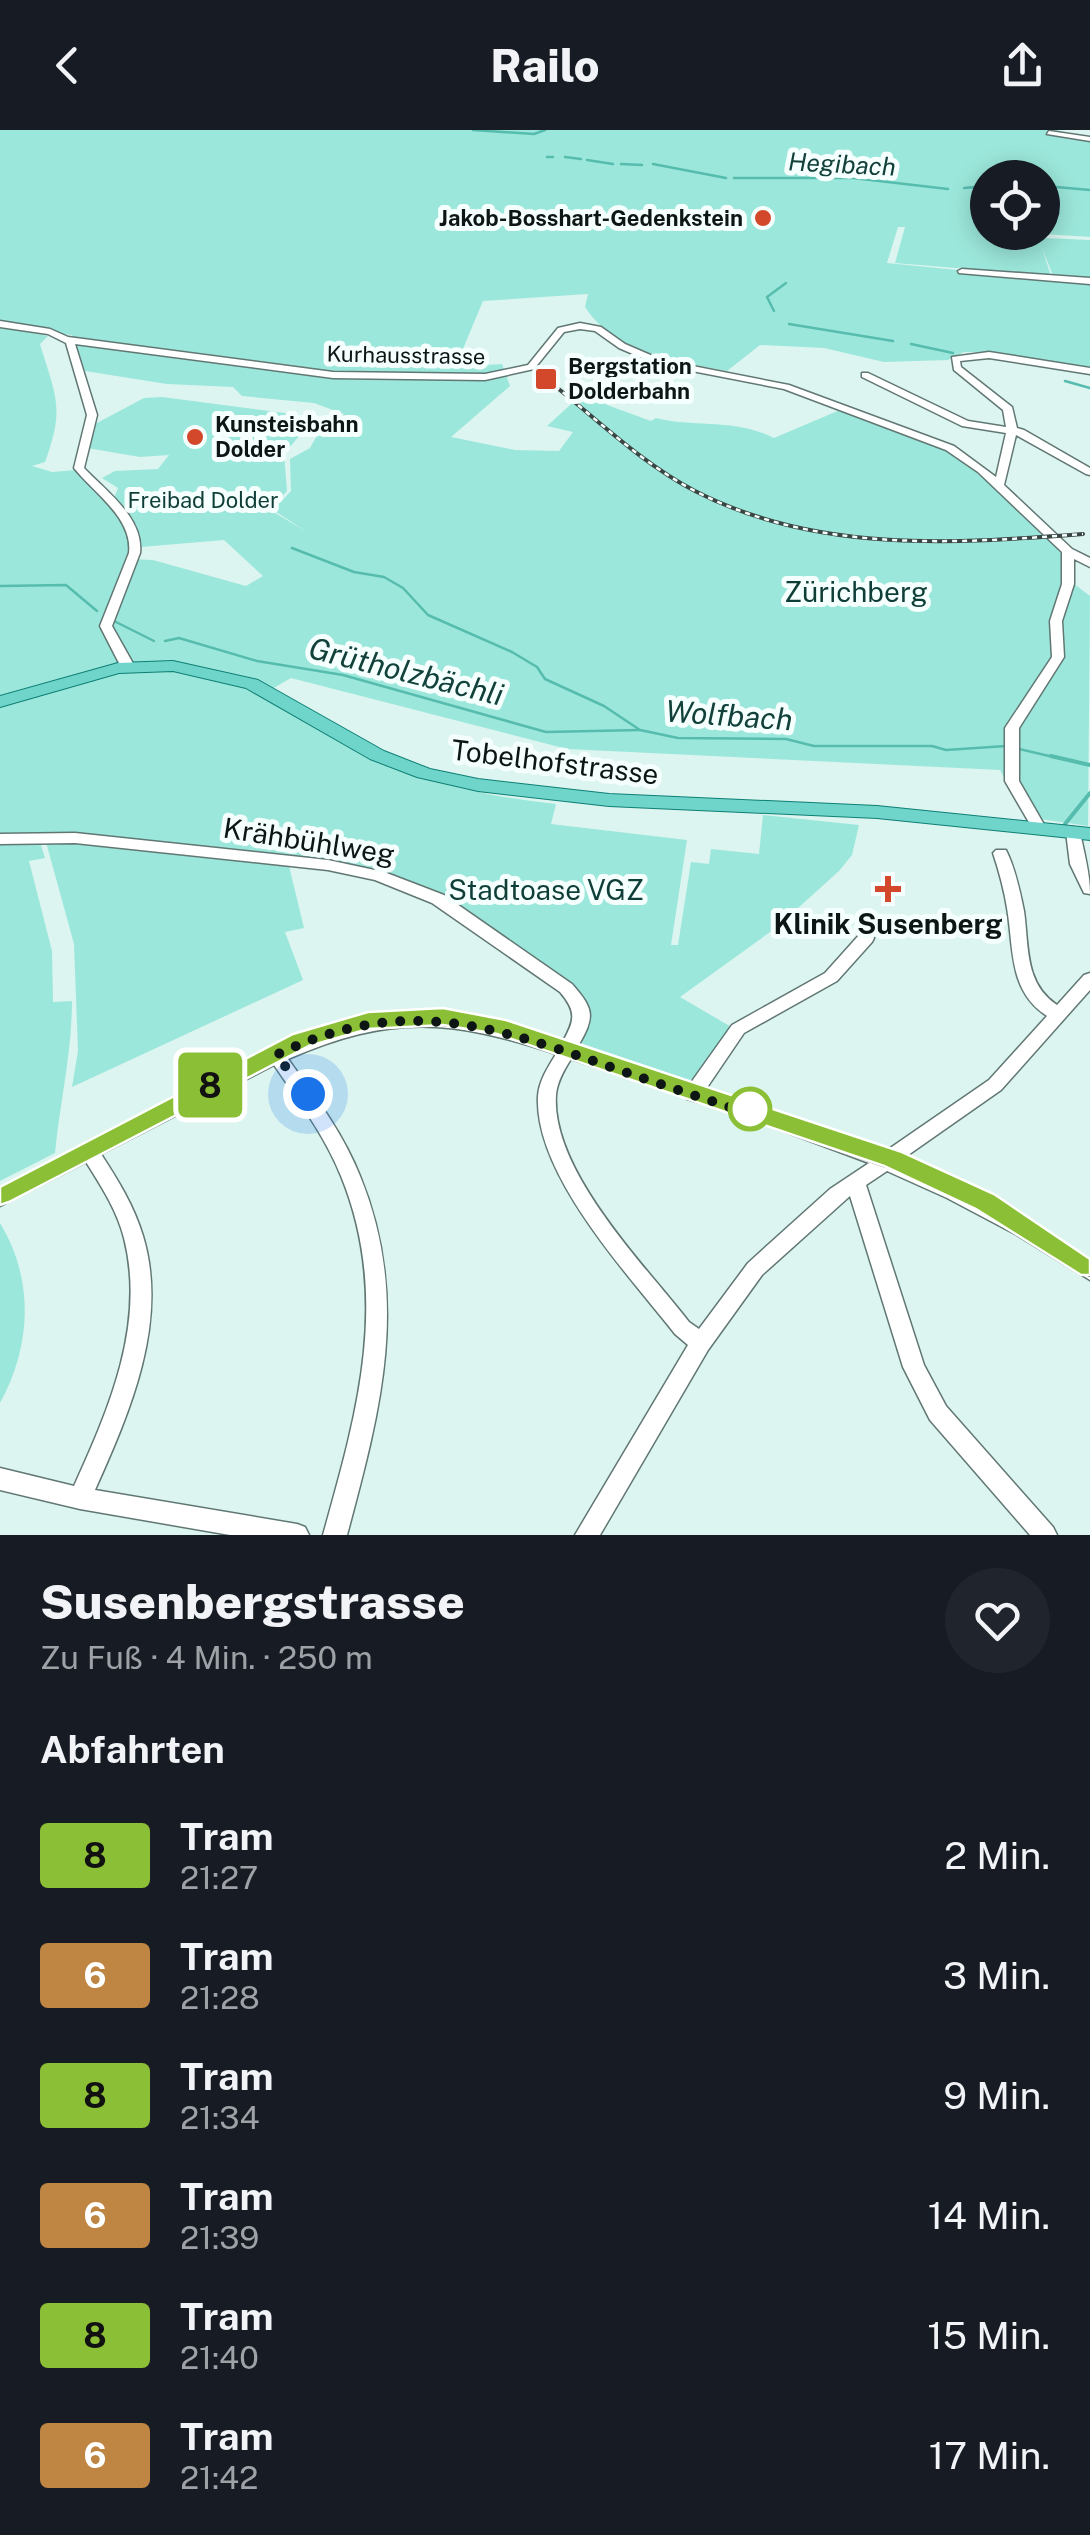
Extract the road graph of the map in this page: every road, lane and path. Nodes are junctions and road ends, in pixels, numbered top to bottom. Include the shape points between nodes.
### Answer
1 (1050, 133) dead end
2 (1090, 137) edge
3 (962, 272) dead end
4 (1090, 282) edge
5 (0, 324) edge
6 (69, 340) junction
7 (1090, 371) edge
8 (865, 375) dead end
9 (1012, 431) junction
10 (1090, 472) edge
11 (999, 486) junction
12 (1083, 555) edge
13 (128, 667) junction
14 (0, 702) edge
15 (1039, 828) junction
16 (1082, 833) edge
17 (0, 839) edge
18 (1001, 852) dead end
19 (1090, 889) edge
20 (866, 938) dead end
21 (1090, 978) edge
22 (1059, 1015) junction
23 (564, 1051) junction
24 (276, 1055) junction
25 (694, 1094) junction
26 (89, 1151) junction
27 (883, 1160) junction
28 (856, 1183) junction
29 (0, 1198) edge
30 (1090, 1271) edge
31 (701, 1343) junction
32 (0, 1479) edge
33 (80, 1498) junction
34 (297, 1535) edge
35 (336, 1535) edge
36 (586, 1535) edge
37 (1044, 1535) edge

1 - 2 street
3 - 4 street
5 - 6 street, Kurhausstrasse
6 - 11 street, Kurhausstrasse via 333,375 485,377 526,370 561,330 590,326 659,362 786,387 924,437 962,455
6 - 13 street via 92,415 79,468 137,534 136,560 106,626
7 - 9 street via 989,355 955,359 957,368 1008,409
8 - 9 street via 966,424
9 - 10 street
9 - 11 street
11 - 12 street, Kurhausstrasse
12 - 15 street via 1056,622 1058,658 1012,728 1016,790
13 - 14 main road, Tobelhofstrasse
13 - 15 main road, Tobelhofstrasse via 172,666 241,680 376,755 478,785
15 - 16 main road, Tobelhofstrasse
16 - 19 street via 1078,864
17 - 23 street, Krähbühlweg via 76,838 328,866 410,885 576,997 581,1020
18 - 22 street via 1013,892 1022,977 1038,1003
20 - 25 street via 831,977 738,1030
21 - 22 street
22 - 27 street via 977,1100
23 - 24 street via 483,1025 412,1018 337,1030
23 - 25 street
23 - 31 street, Krähbühlweg via 546,1093 560,1156 682,1328
24 - 26 street
24 - 35 street via 308,1094 349,1167 375,1258 373,1395
25 - 27 street
26 - 29 street
26 - 33 street via 122,1203 143,1271 144,1302 132,1373
27 - 28 street
27 - 30 street via 972,1198
28 - 31 street via 776,1247
28 - 37 street via 914,1367 938,1413
31 - 36 street
32 - 33 street
33 - 34 street

